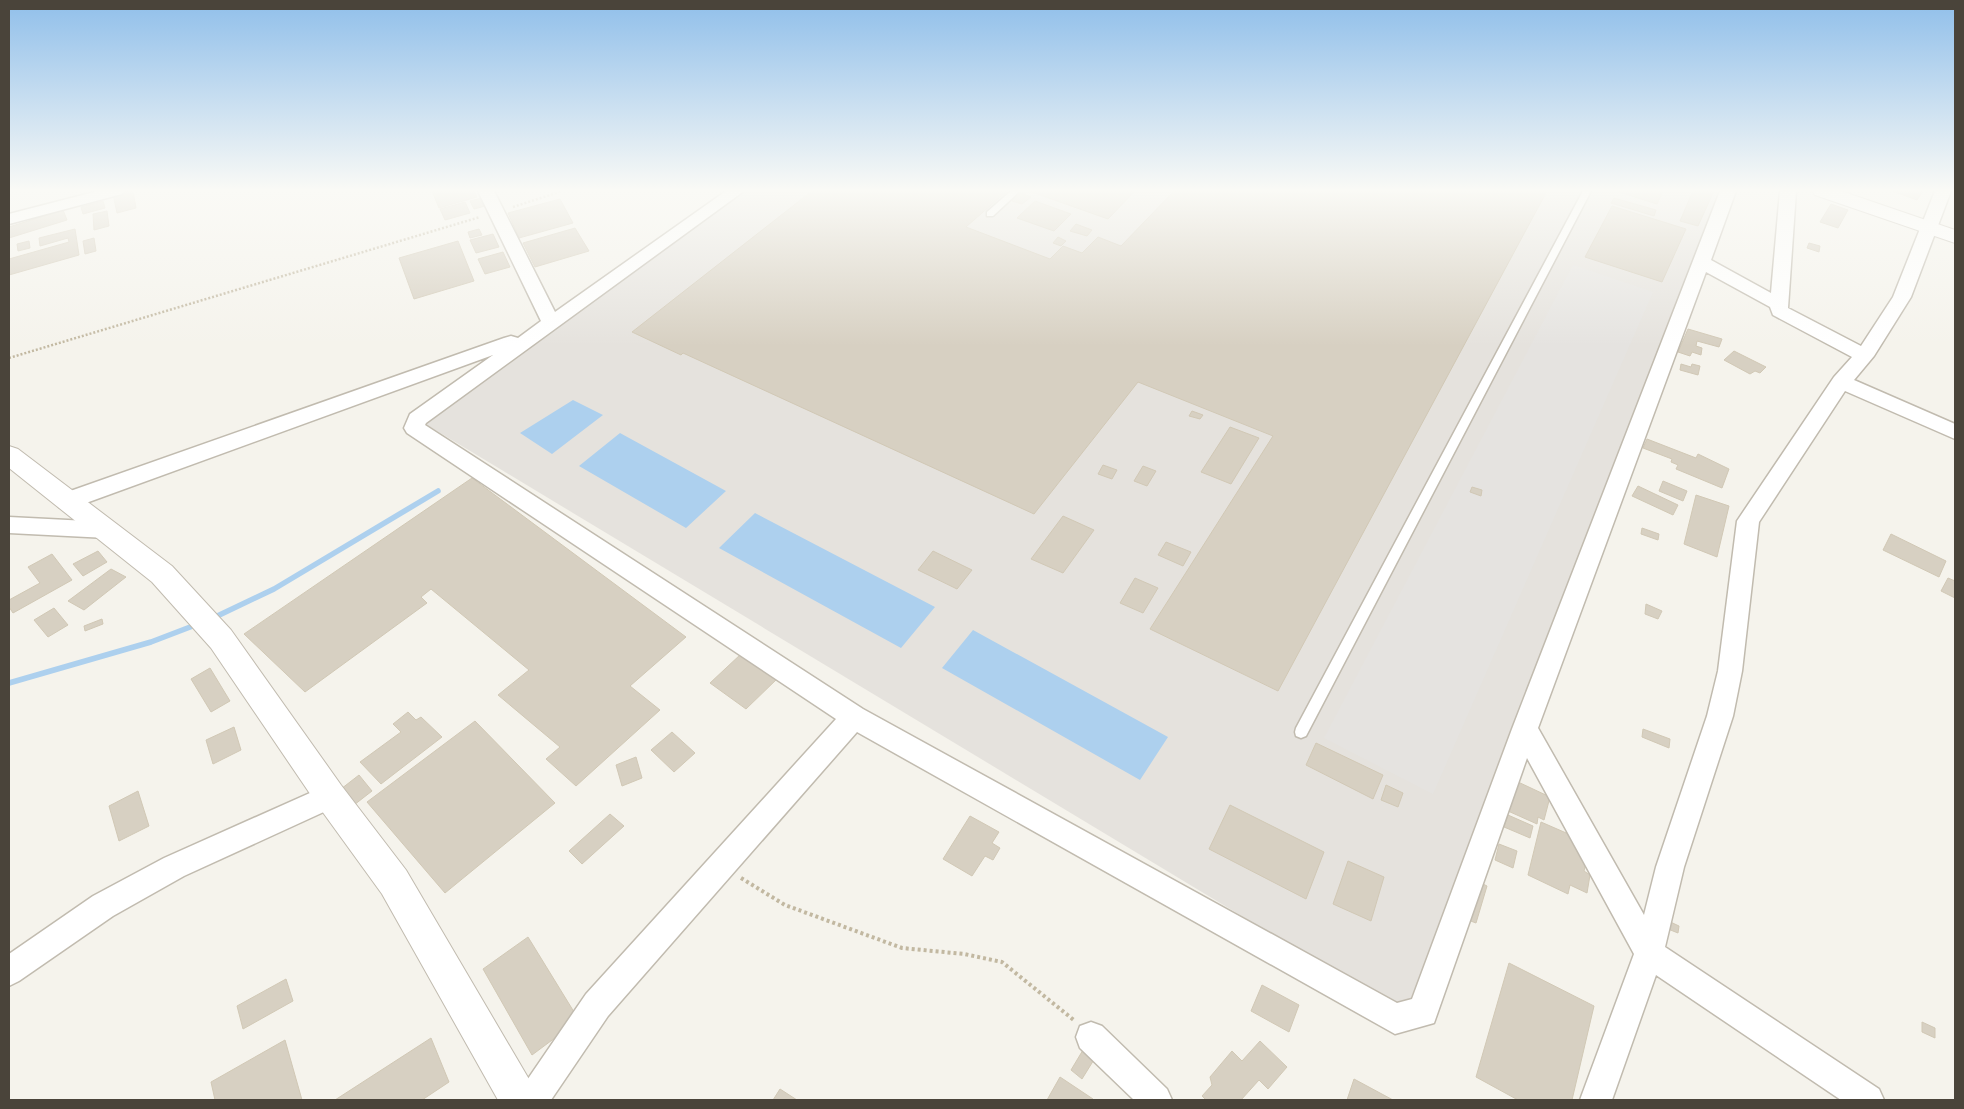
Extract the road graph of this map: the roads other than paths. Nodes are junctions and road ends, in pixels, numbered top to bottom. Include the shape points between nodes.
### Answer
1 (508, 243) edge
2 (663, 243) edge
3 (1560, 243) edge
4 (1708, 243) edge
5 (1784, 243) edge
6 (1922, 243) edge
7 (1701, 262) junction
8 (1780, 305) junction
9 (543, 328) junction
10 (1864, 356) junction
11 (1841, 382) junction
12 (1955, 432) edge
13 (9, 454) edge
14 (67, 502) junction
15 (9, 525) edge
16 (107, 530) junction
17 (854, 717) junction
18 (1525, 729) junction
19 (1301, 732) dead end
20 (330, 796) junction
21 (1649, 953) junction
22 (9, 971) edge
23 (1091, 1037) road end
24 (519, 1100) edge
25 (532, 1100) edge
26 (1156, 1100) edge
27 (1596, 1100) edge
28 (1868, 1100) edge

1 - 9 street
2 - 9 street
3 - 19 lane
4 - 7 street
5 - 8 street
6 - 10 street via 1902,297
7 - 8 street
7 - 18 street
8 - 10 street via 1779,311
9 - 14 street
9 - 17 street via 417,419 414,428
10 - 11 street
11 - 12 street
11 - 21 street via 1748,521 1730,671 1720,716 1670,867
13 - 14 street
14 - 16 street
15 - 16 street
16 - 20 street via 162,574 221,639
17 - 18 street via 1394,1019 1423,1012
17 - 25 street via 597,1005
18 - 21 street
20 - 22 street via 174,868 111,902
20 - 24 street via 394,882
21 - 27 street
21 - 28 street
23 - 26 street

